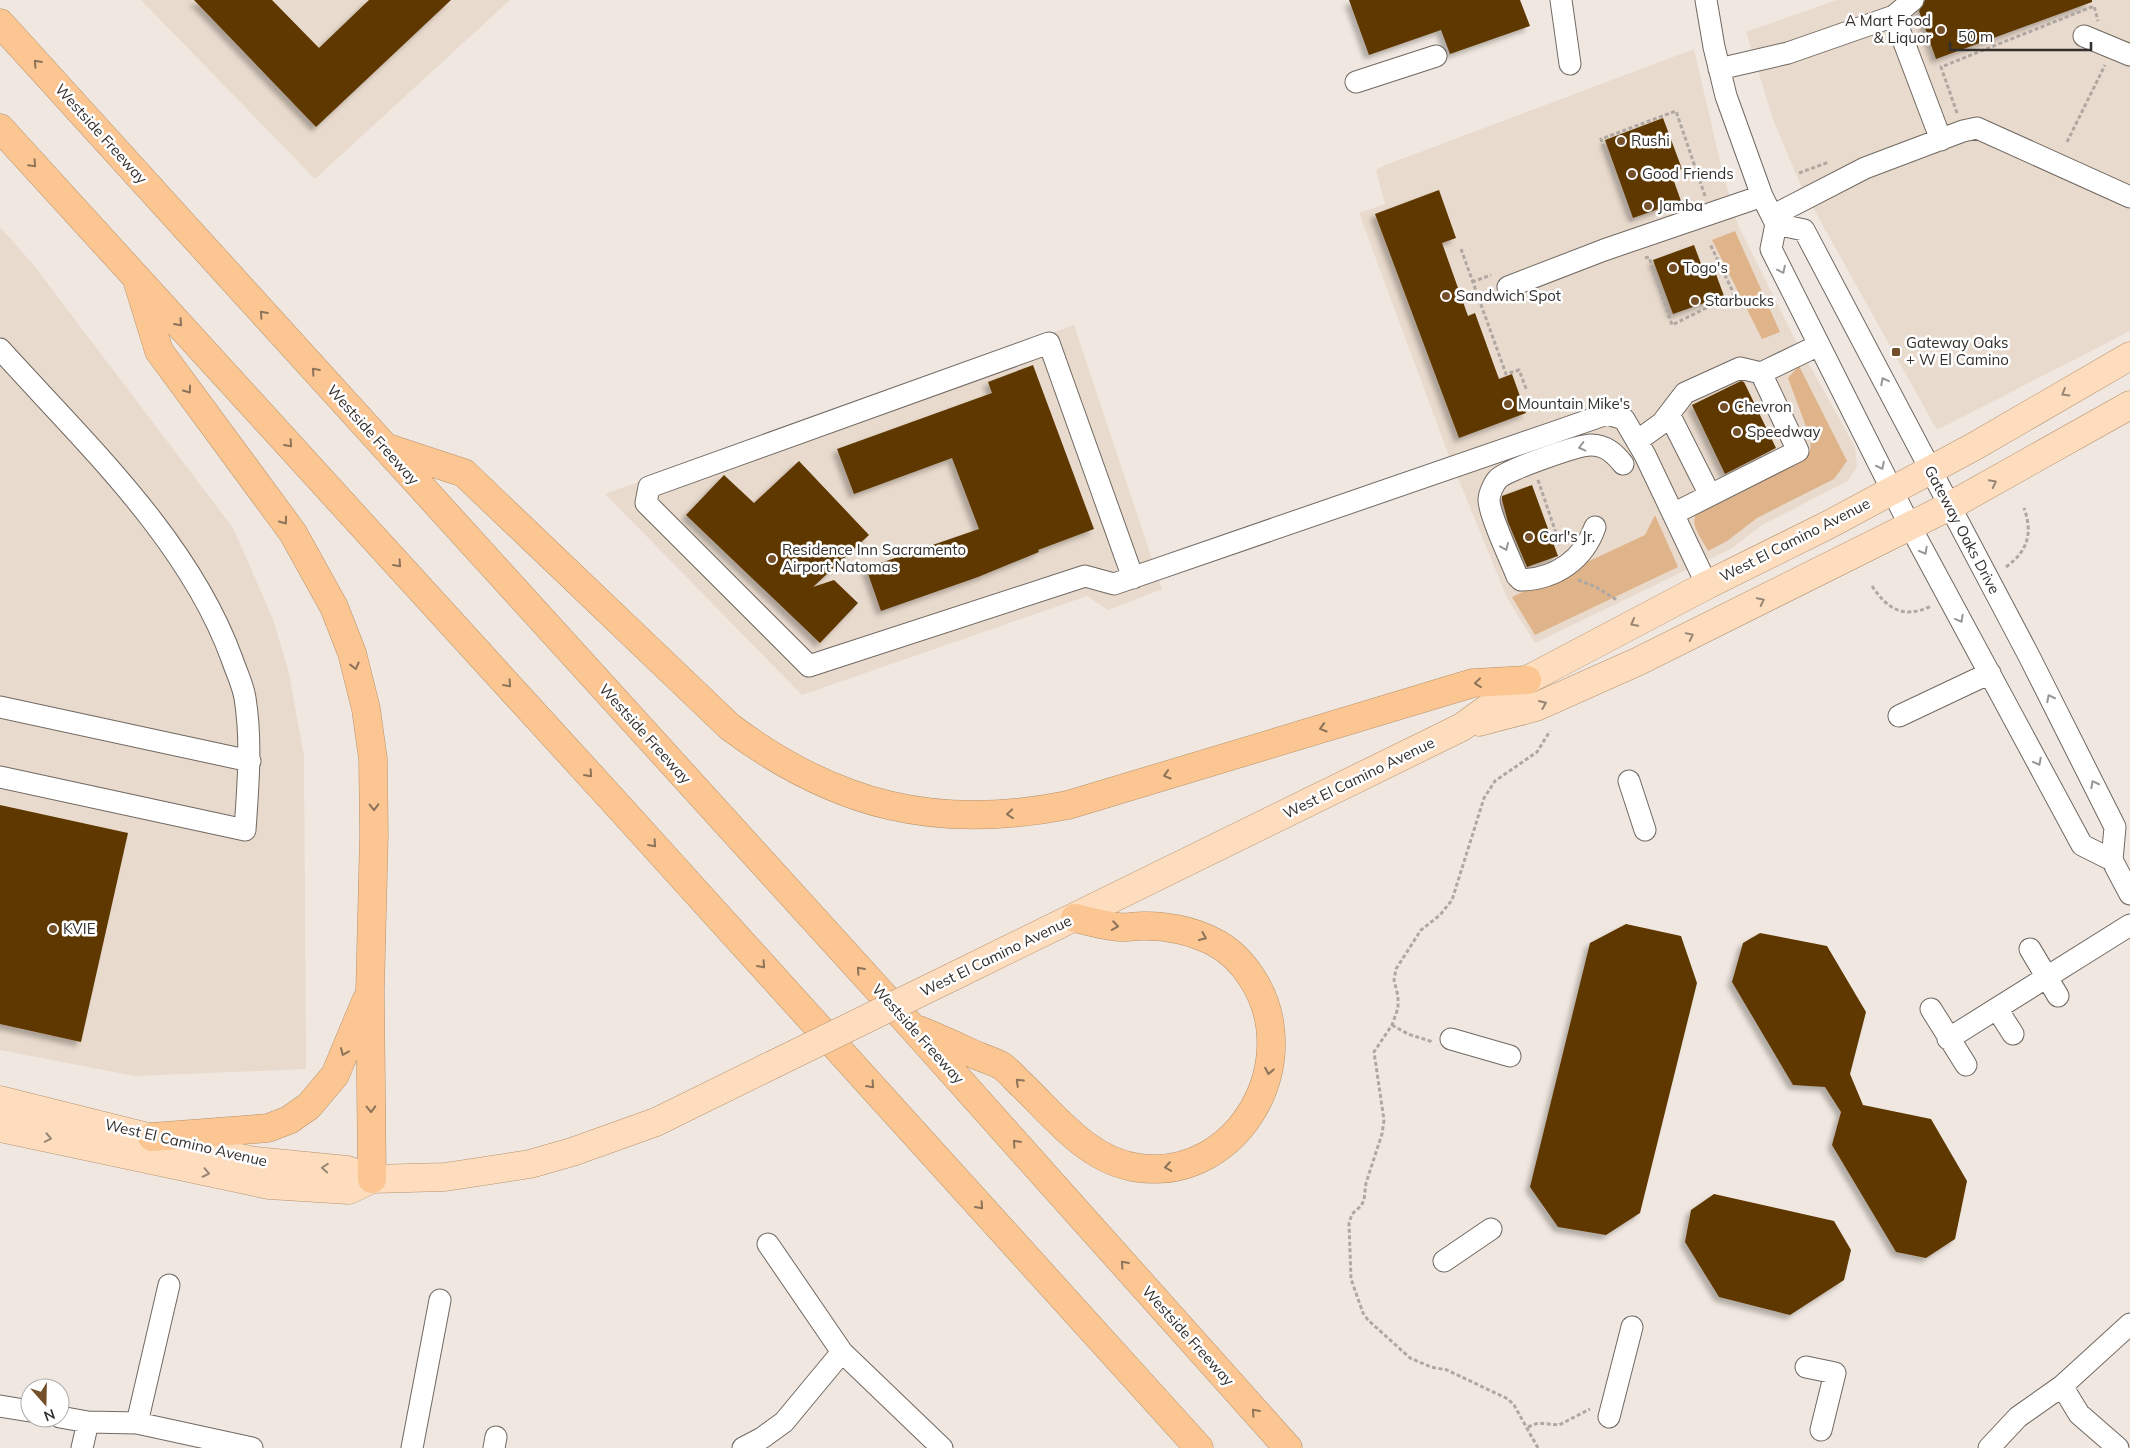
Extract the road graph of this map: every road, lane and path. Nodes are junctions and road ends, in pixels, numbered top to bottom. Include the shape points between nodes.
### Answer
1 (1561, 0) edge
2 (1706, 0) edge
3 (1913, 0) edge
4 (1894, 16) junction
5 (0, 23) edge
6 (2105, 25) dead end
7 (2084, 36) dead end
8 (2122, 51) edge
9 (1436, 56) dead end
10 (1570, 64) dead end
11 (1719, 69) junction
12 (1356, 82) dead end
13 (0, 128) edge
14 (1938, 133) junction
15 (2067, 142) dead end
16 (1835, 160) dead end
17 (1799, 173) dead end
18 (1762, 196) junction
19 (2130, 197) edge
20 (1706, 199) dead end
21 (1774, 220) junction
22 (1633, 225) dead end
23 (1622, 244) junction
24 (1710, 244) dead end
25 (1461, 249) dead end
26 (135, 274) junction
27 (1508, 288) dead end
28 (1819, 345) junction
29 (0, 349) edge
30 (2130, 356) edge
31 (1761, 373) junction
32 (1527, 390) dead end
33 (2130, 405) edge
34 (1669, 414) junction
35 (1637, 441) junction
36 (383, 446) junction
37 (1623, 464) dead end
38 (1930, 470) junction
39 (1530, 483) dead end
40 (1893, 490) junction
41 (1710, 495) junction
42 (1950, 506) junction
43 (2024, 508) dead end
44 (1673, 514) junction
45 (1910, 526) junction
46 (1595, 527) dead end
47 (1567, 566) junction
48 (2006, 567) dead end
49 (1133, 578) junction
50 (1707, 585) junction
51 (1872, 586) dead end
52 (1617, 600) dead end
53 (1931, 606) dead end
54 (1990, 673) junction
55 (1527, 680) junction
56 (0, 707) edge
57 (1899, 716) dead end
58 (1462, 727) junction
59 (1550, 731) dead end
60 (250, 761) junction
61 (0, 777) edge
62 (1628, 781) dead end
63 (1645, 830) dead end
64 (2112, 860) junction
65 (2130, 894) edge
66 (1075, 918) junction
67 (2130, 925) edge
68 (2030, 948) dead end
69 (2048, 978) junction
70 (370, 991) junction
71 (2058, 996) dead end
72 (1931, 1009) dead end
73 (1997, 1009) junction
74 (1392, 1025) junction
75 (912, 1027) junction
76 (2013, 1034) dead end
77 (1948, 1039) junction
78 (1445, 1042) joint
79 (1510, 1056) dead end
80 (1966, 1065) dead end
81 (0, 1100) edge
82 (0, 1128) edge
83 (152, 1137) junction
84 (372, 1178) junction
85 (1491, 1230) dead end
86 (768, 1244) dead end
87 (1444, 1261) dead end
88 (169, 1285) dead end
89 (440, 1300) dead end
90 (2130, 1324) edge
91 (1632, 1327) dead end
92 (842, 1352) junction
93 (1806, 1367) dead end
94 (2062, 1386) junction
95 (0, 1406) edge
96 (20, 1409) edge
97 (1609, 1417) joint
98 (70, 1419) edge
99 (88, 1422) junction
100 (137, 1423) junction
101 (1528, 1427) junction
102 (1821, 1430) dead end
103 (82, 1448) edge
104 (252, 1448) edge
105 (412, 1448) edge
106 (743, 1448) edge
107 (942, 1448) edge
108 (1199, 1448) edge
109 (1288, 1448) edge
110 (1538, 1448) edge
111 (1990, 1448) edge
112 (2118, 1448) edge

1 - 10 street
2 - 11 street
3 - 4 street
4 - 11 street via 1788,53
4 - 14 street
36 -> 5 highway, Westside Freeway
6 - 14 path via 2097,21 2094,6 1941,67 1958,118
7 - 8 street
8 - 15 path
9 - 12 street
11 - 18 street via 1741,144
13 -> 26 highway
14 - 19 street via 1977,128
14 - 21 street via 1865,168
16 - 17 path
18 - 21 street
18 - 23 street
20 - 22 path via 1676,111 1601,139
21 -> 28 street via 1771,249
38 -> 21 street, Gateway Oaks Drive via 1804,230
23 - 24 path via 1632,262 1649,257 1672,325 1734,294
23 - 27 street
25 - 32 path via 1506,374 1519,370
26 -> 70 highway via 158,351 293,533 334,607 352,653 374,758
26 -> 108 highway
28 - 31 street
28 -> 40 street
29 - 60 street via 133,498 201,590 222,633 245,696
30 -> 38 main road, West El Camino Avenue
31 - 34 street via 1740,368 1724,374 1685,393
31 - 41 street via 1798,451
42 -> 33 main road, West El Camino Avenue
34 - 35 street
34 - 41 street
35 - 44 street
35 - 49 street via 1624,419 1607,414
55 -> 36 highway via 1473,683 1068,805 988,816 898,808 836,790 763,752 730,726 464,473
75 -> 36 highway, Westside Freeway
37 -> 47 street via 1610,450 1591,445 1519,468 1498,479 1488,501 1517,576 1521,580 1534,580
38 - 40 main road, West El Camino Avenue
38 - 42 street, Gateway Oaks Drive
39 - 47 path via 1538,480
40 - 45 street
40 - 50 main road, West El Camino Avenue
41 - 44 street
42 - 45 main road, West El Camino Avenue
64 -> 42 street, Gateway Oaks Drive via 2115,827
43 - 48 path via 2029,537 2019,556
44 - 50 street
45 -> 54 street
58 -> 45 main road, West El Camino Avenue via 1536,706 1639,661
46 - 47 street via 1584,550
47 - 52 path via 1571,578 1596,587
49 - 49 street via 1114,584 1086,576 809,666 646,503 649,487 1050,343
50 -> 55 main road, West El Camino Avenue
51 - 53 path via 1888,606 1901,611 1912,613
54 - 57 street
54 -> 64 street via 2082,845
55 - 58 main road, West El Camino Avenue
56 - 60 street
58 - 66 main road, West El Camino Avenue
59 - 74 path via 1537,752 1495,781 1484,798 1452,900 1422,930 1396,969 1394,980 1398,1008
60 - 61 street via 245,830
62 - 63 street
64 - 65 street
66 -> 75 highway via 1120,928 1156,926 1195,933 1231,954 1256,983 1268,1012 1272,1034 1269,1076 1260,1098 1236,1132 1222,1145 1186,1164 1163,1169 1139,1168 1104,1158 1086,1146 1002,1066
66 - 84 main road, West El Camino Avenue, bridge via 656,1122 539,1162 487,1173
67 - 69 street
68 - 69 street
69 - 71 street
69 - 73 street
70 -> 83 highway via 335,1075 322,1093 296,1116 268,1128
70 -> 84 highway
72 - 77 street
73 - 76 street
73 - 77 street
74 - 78 path via 1408,1034
74 - 101 path via 1374,1052 1384,1120 1364,1200 1349,1223 1351,1279 1363,1313 1397,1348 1410,1358 1447,1370 1508,1400
109 -> 75 highway, Westside Freeway
77 - 80 street
78 - 79 street
81 - 83 main road, West El Camino Avenue
82 -> 84 main road, West El Camino Avenue via 269,1186 349,1190
84 -> 83 main road, West El Camino Avenue via 347,1170 255,1161
85 - 87 street
86 - 92 street
88 - 100 street
89 - 105 street
90 - 94 street
91 - 97 street
92 - 106 street via 784,1422
92 - 107 street
93 - 102 street via 1835,1373
94 - 111 street via 2018,1417
94 - 112 street via 2079,1414
95 - 96 street
97 - 101 path via 1591,1408 1559,1425 1538,1423
98 - 99 street
99 - 100 street
99 - 103 street
100 - 104 street
101 - 110 path

